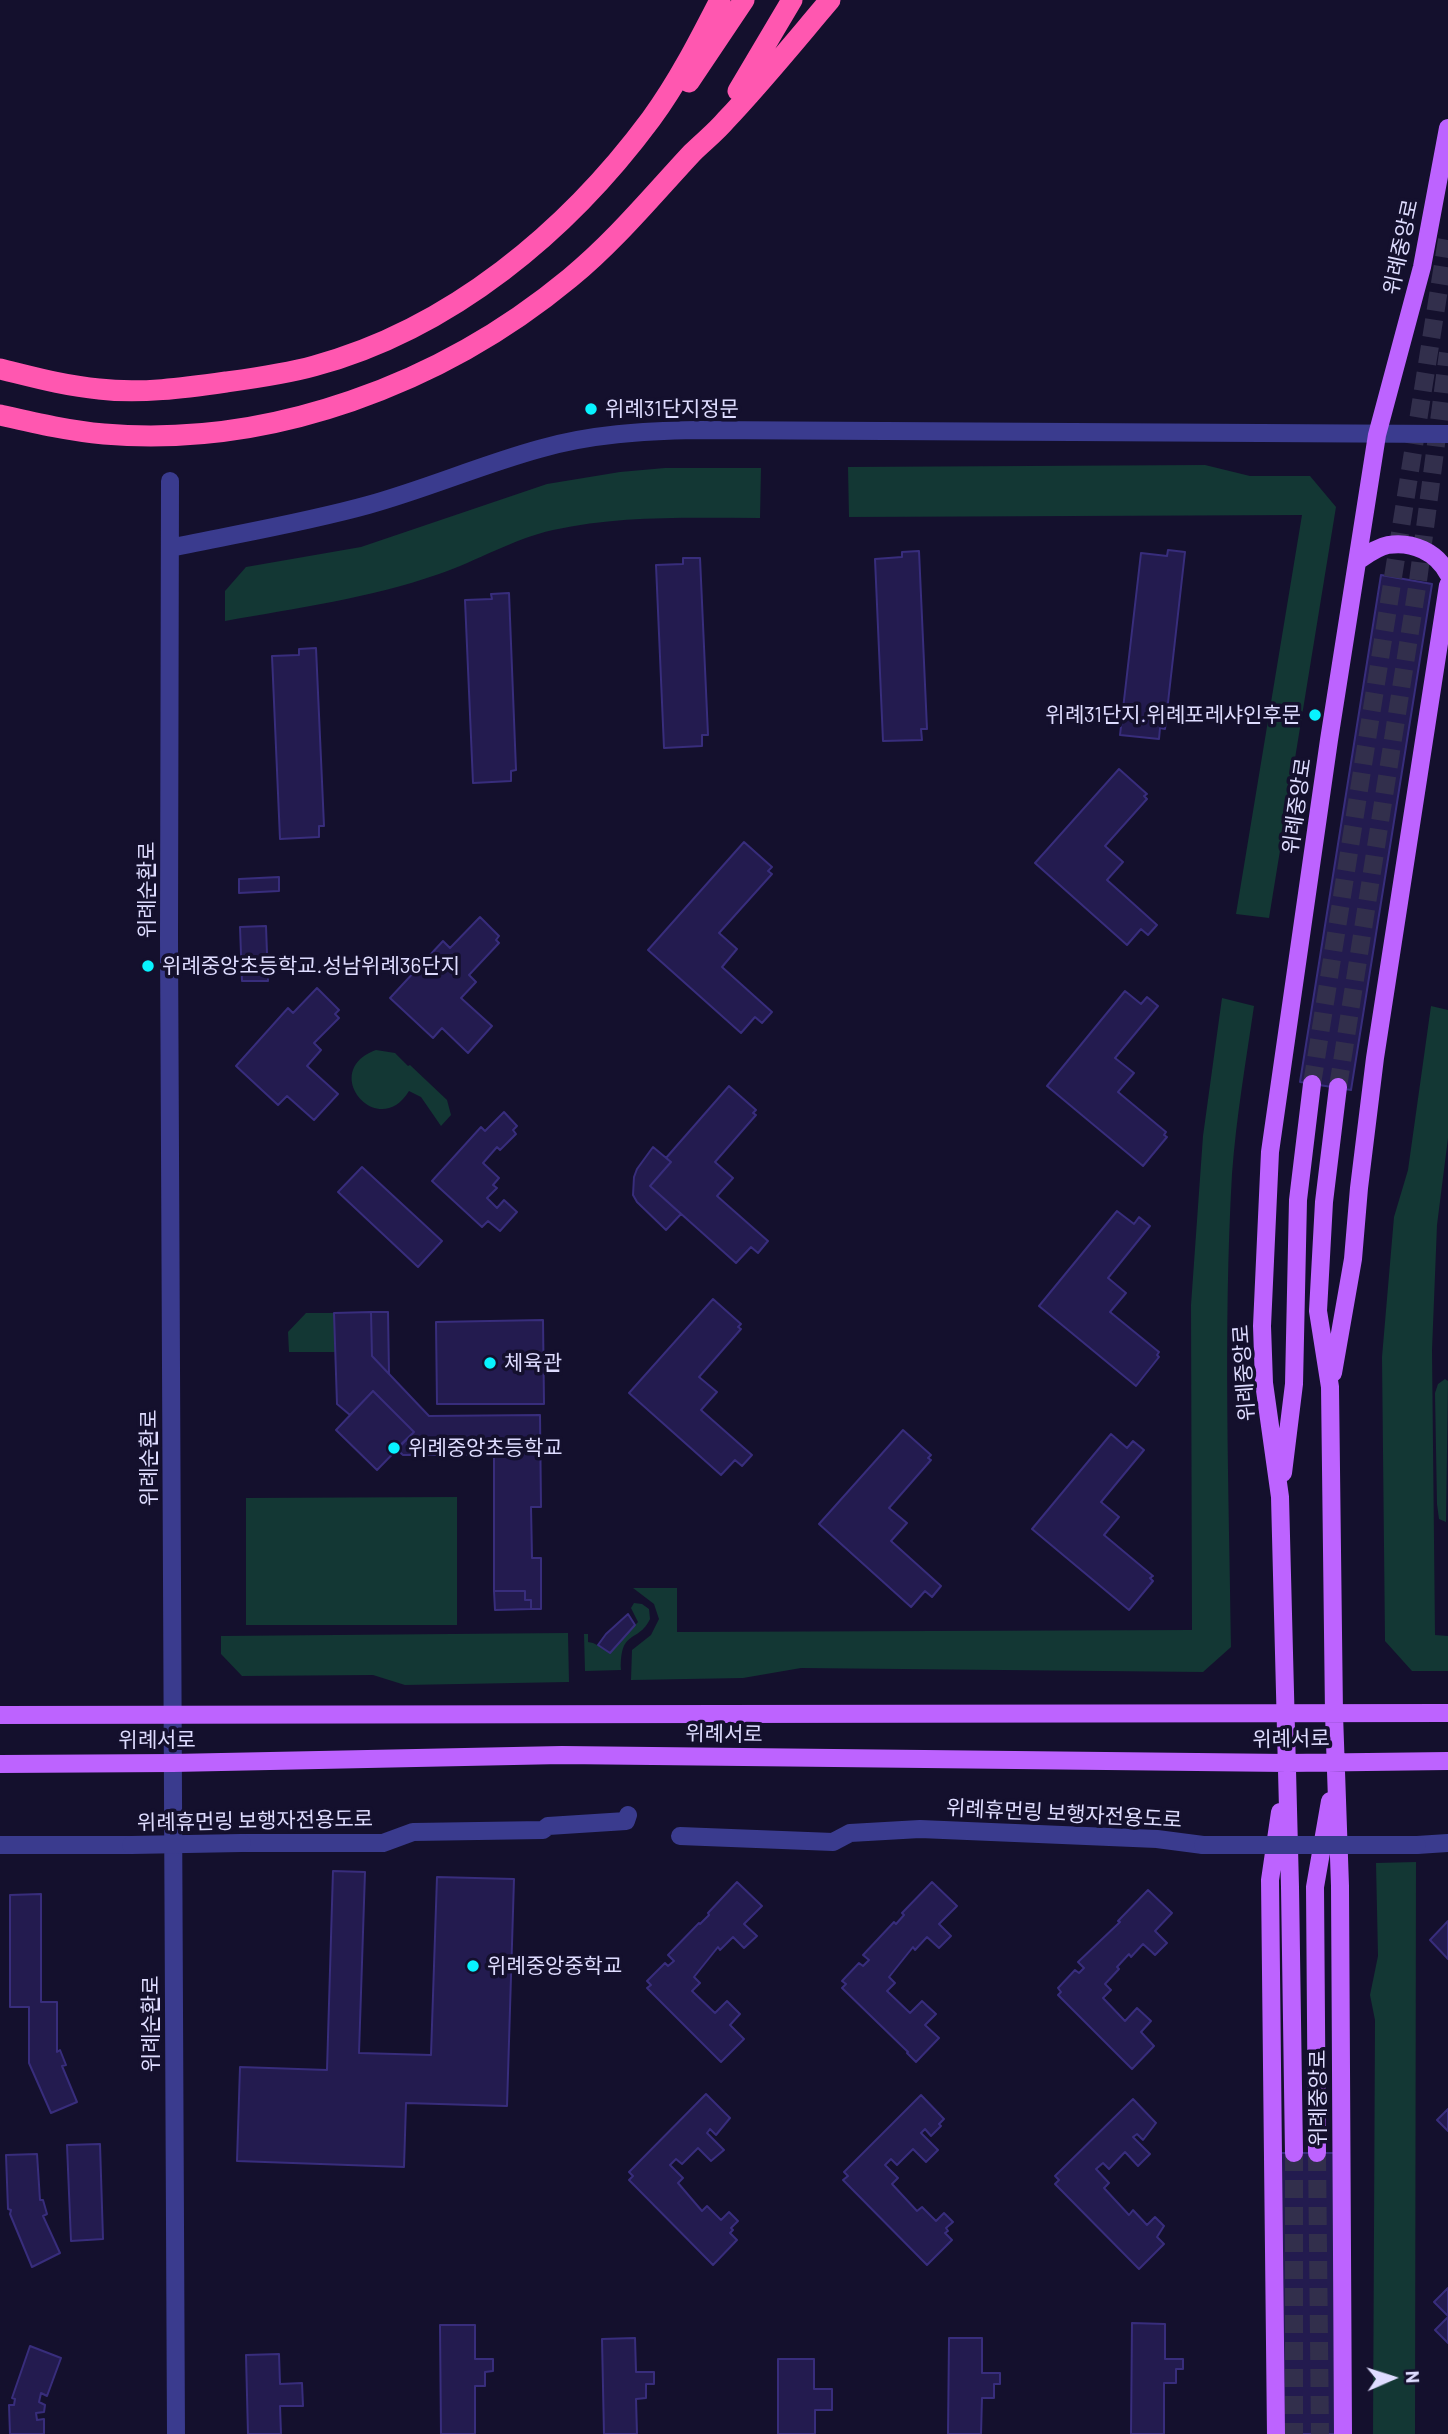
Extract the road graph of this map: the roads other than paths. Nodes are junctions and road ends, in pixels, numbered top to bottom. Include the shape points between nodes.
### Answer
1 (720, 0) edge
2 (744, 0) edge
3 (792, 0) edge
4 (830, 0) edge
5 (1448, 128) edge
6 (629, 148) junction
7 (693, 152) junction
8 (0, 369) edge
9 (0, 415) edge
10 (1448, 434) edge
11 (1377, 435) junction
12 (170, 481) dead end
13 (170, 548) junction
14 (1358, 561) junction
15 (1448, 574) edge
16 (1448, 585) edge
17 (1312, 1084) tunnel mouth
18 (1338, 1087) tunnel mouth
19 (1330, 1387) junction
20 (1280, 1497) junction
21 (1448, 1713) edge
22 (1286, 1714) junction
23 (1334, 1714) junction
24 (174, 1715) junction
25 (0, 1716) edge
26 (1448, 1761) edge
27 (1337, 1762) junction
28 (0, 1763) edge
29 (173, 1763) junction
30 (1287, 1763) junction
31 (628, 1815) dead end
32 (680, 1836) dead end
33 (1448, 1843) edge
34 (0, 1844) edge
35 (1294, 2153) tunnel mouth
36 (1317, 2153) tunnel mouth
37 (176, 2434) edge
38 (1276, 2434) edge
39 (1343, 2434) edge

1 - 6 highway via 674,85
2 - 6 highway via 686,87
3 - 7 highway via 734,96
4 - 7 highway
5 - 11 main road, 위례중앙로 via 1422,267
6 - 8 highway via 551,231 478,287 405,331 343,356 282,373 125,391 72,386
7 - 9 highway via 641,211 544,299 469,347 372,393 294,418 200,434 84,432
10 - 11 street
11 - 13 street via 658,430 541,448 368,505
11 - 14 main road, 위례중앙로
12 - 13 street, 위례순환로
13 - 24 street, 위례순환로
14 - 15 main road via 1376,549 1403,545 1435,555
14 - 20 main road, 위례중앙로 via 1270,1152 1262,1326 1264,1383
16 - 19 main road, 위례중앙로 via 1375,1058 1353,1259
17 - 20 main road, 위례중앙로 via 1298,1200 1294,1384
18 - 19 main road, 위례중앙로 via 1324,1202 1318,1311
19 - 23 main road, 위례중앙로
20 - 22 main road, 위례중앙로
21 - 23 main road, 위례서로
22 - 23 main road, 위례서로
22 - 24 main road, 위례서로
22 - 30 main road, 위례중앙로
23 - 27 main road, 위례중앙로
24 - 25 main road, 위례서로
24 - 29 street, 위례순환로
26 - 27 main road, 위례서로
27 - 30 main road, 위례서로
27 - 36 main road, 위례중앙로 via 1315,1887
27 - 39 main road, 위례중앙로
28 - 29 main road, 위례서로
29 - 30 main road, 위례서로 via 562,1755
29 - 37 street, 위례순환로
30 - 35 main road, 위례중앙로
30 - 38 main road, 위례중앙로 via 1270,1880
31 - 34 street, 위례휴먼링 보행자전용도로, bridge via 626,1821 543,1830 413,1832 383,1843
32 - 33 street, 위례휴먼링 보행자전용도로, bridge via 833,1842 850,1833 920,1829 1203,1844

